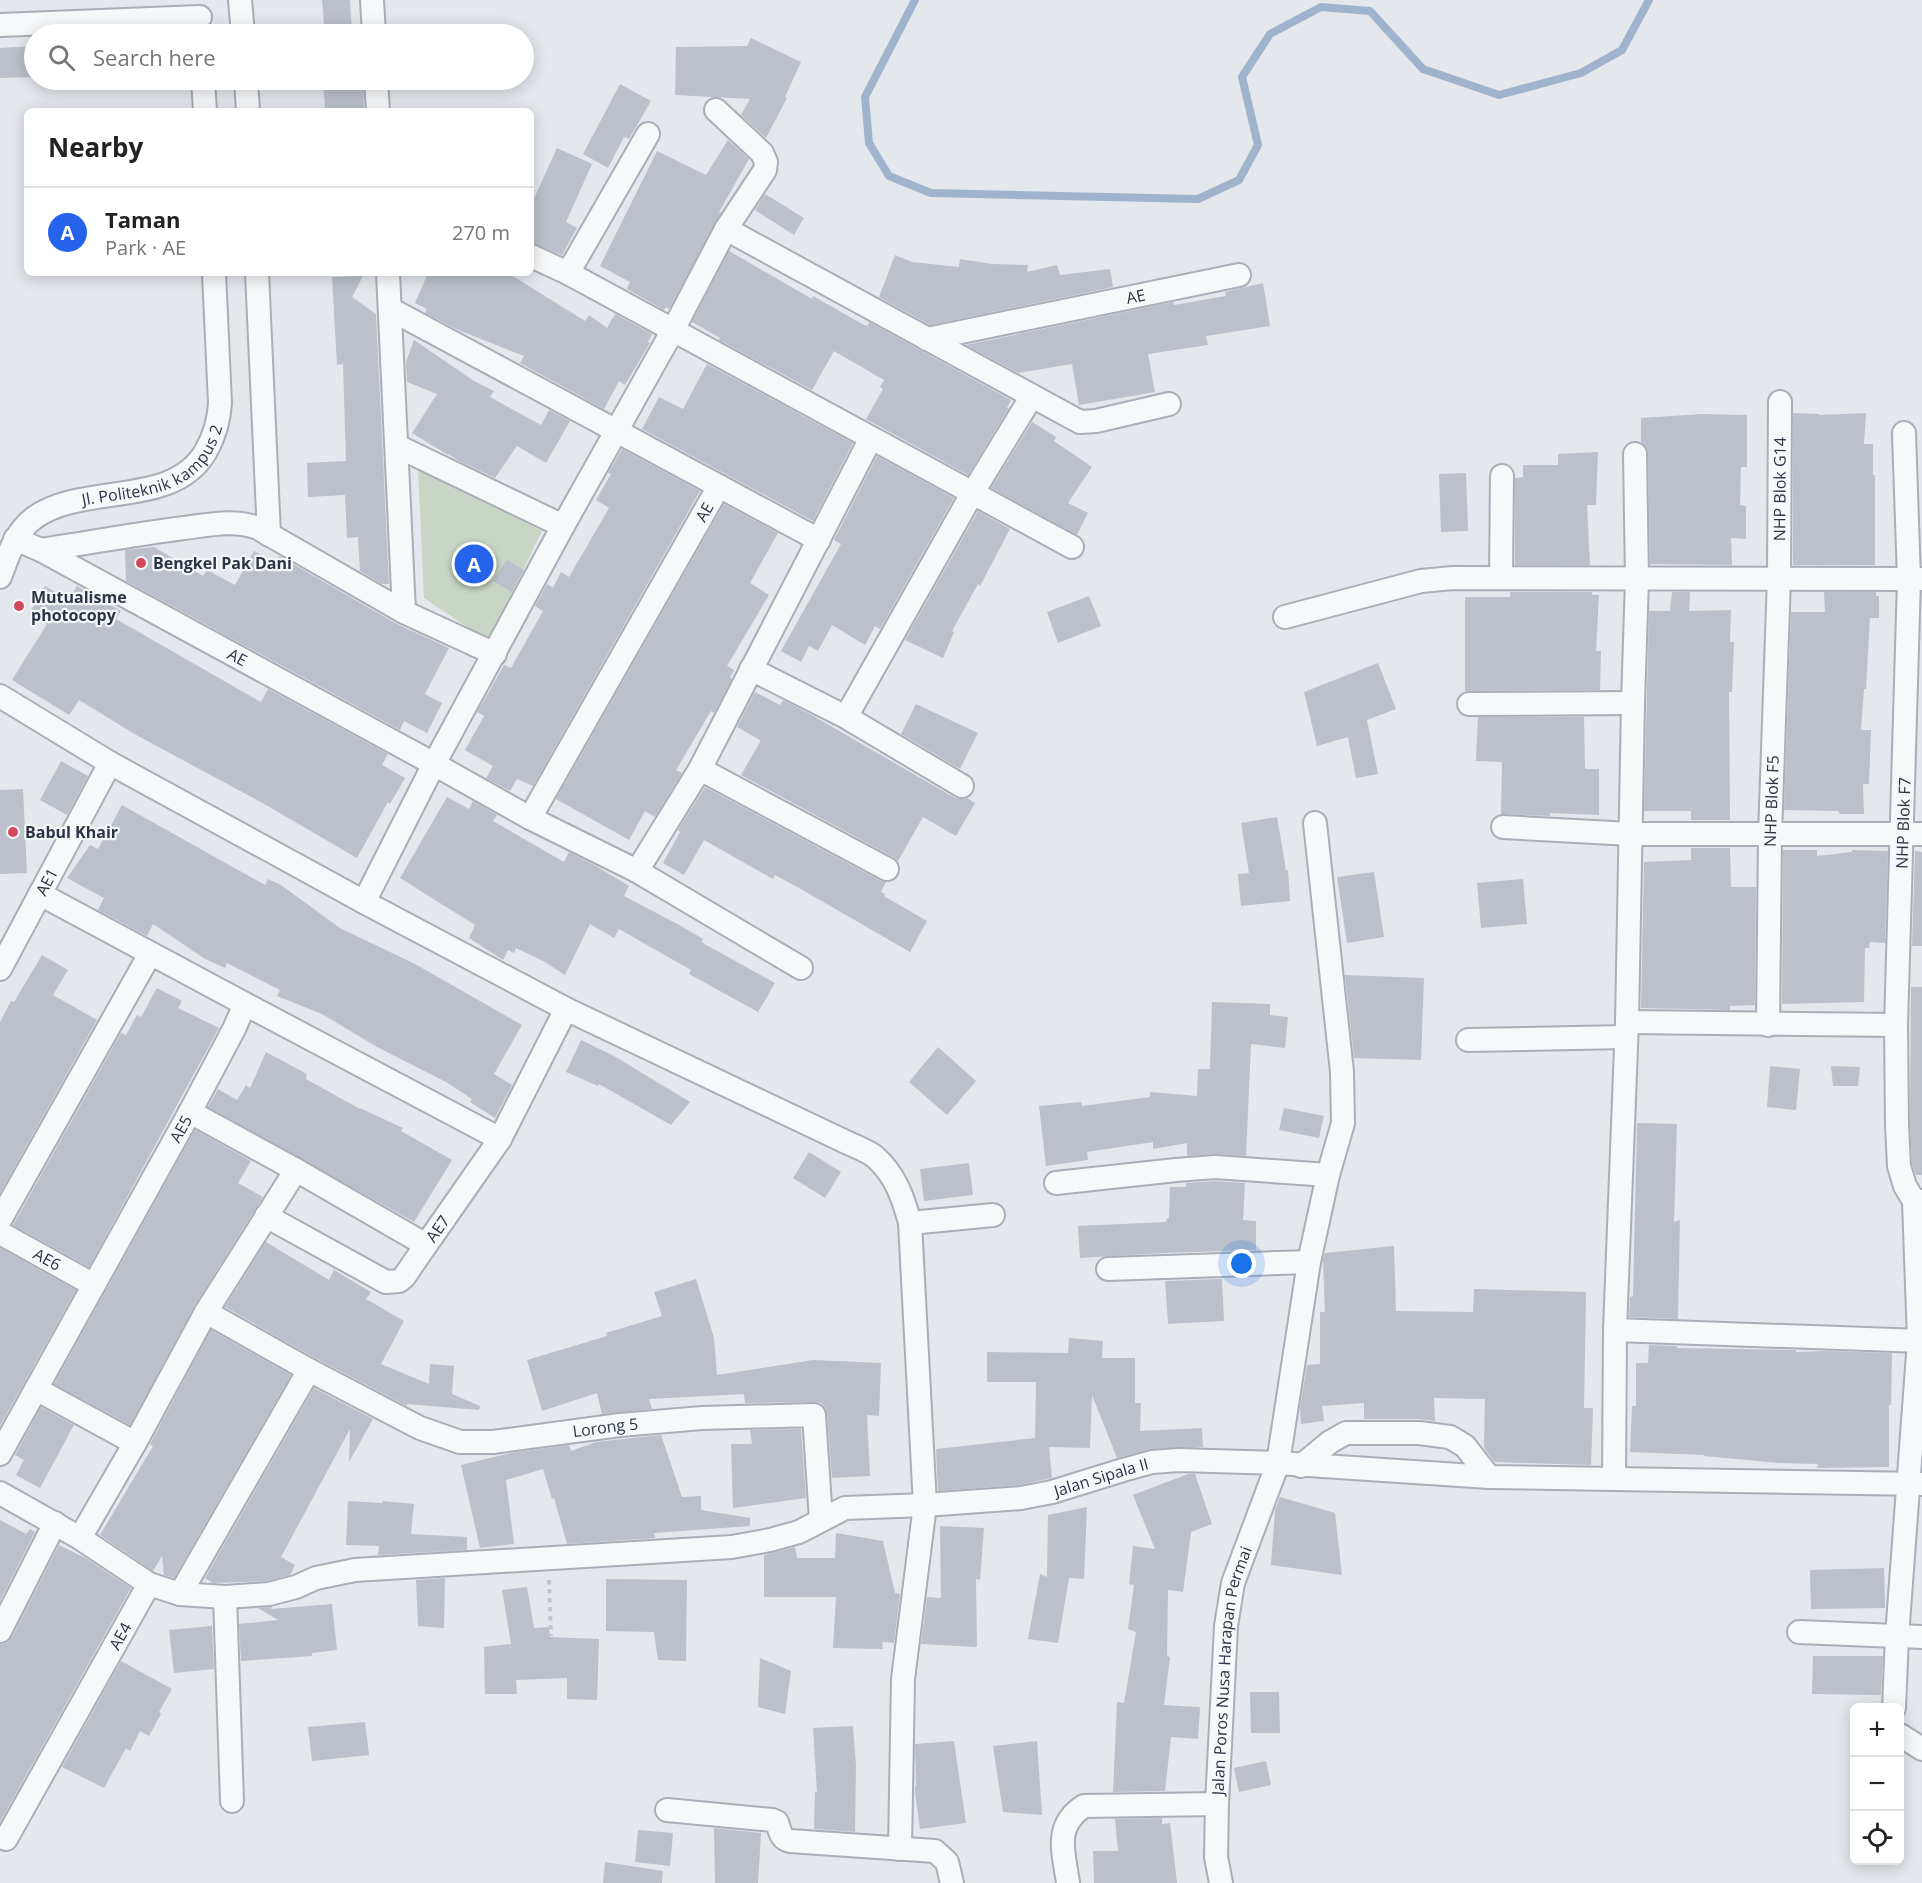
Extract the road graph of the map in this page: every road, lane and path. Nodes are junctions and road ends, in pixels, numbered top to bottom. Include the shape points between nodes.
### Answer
1 (240, 0) edge
2 (372, 0) edge
3 (200, 17) edge
4 (24, 24) edge
5 (25, 24) edge
6 (242, 24) edge
7 (373, 24) edge
8 (0, 25) edge
9 (204, 90) edge
10 (247, 90) edge
11 (377, 90) edge
12 (205, 108) edge
13 (248, 108) edge
14 (378, 108) edge
15 (716, 110) dead end
16 (648, 134) dead end
17 (726, 229) junction
18 (534, 257) edge
19 (568, 273) junction
20 (1239, 275) dead end
21 (214, 276) edge
22 (257, 276) edge
23 (388, 276) edge
24 (390, 309) junction
25 (673, 330) junction
26 (927, 339) junction
27 (1032, 396) junction
28 (1780, 402) dead end
29 (1169, 404) dead end
30 (618, 430) junction
31 (1904, 433) dead end
32 (871, 438) junction
33 (397, 446) junction
34 (1635, 454) dead end
35 (1502, 476) dead end
36 (719, 486) junction
37 (973, 492) junction
38 (563, 526) junction
39 (269, 535) junction
40 (15, 539) junction
41 (819, 540) junction
42 (1072, 547) dead end
43 (41, 550) junction
44 (0, 577) edge
45 (1501, 577) junction
46 (1779, 578) junction
47 (1637, 579) junction
48 (1916, 579) edge
49 (404, 612) junction
50 (1285, 617) dead end
51 (495, 654) junction
52 (751, 669) junction
53 (0, 696) edge
54 (1633, 703) junction
55 (1469, 704) dead end
56 (846, 717) junction
57 (110, 763) junction
58 (435, 764) junction
59 (700, 769) junction
60 (962, 786) dead end
61 (530, 818) junction
62 (1315, 823) dead end
63 (1503, 827) dead end
64 (1631, 834) junction
65 (1912, 834) edge
66 (1770, 835) junction
67 (887, 868) dead end
68 (637, 871) junction
69 (40, 894) junction
70 (364, 902) junction
71 (150, 954) junction
72 (801, 968) dead end
73 (0, 969) edge
74 (244, 1004) junction
75 (566, 1009) junction
76 (1896, 1024) junction
77 (1768, 1025) junction
78 (1626, 1029) junction
79 (1468, 1040) dead end
80 (190, 1112) junction
81 (500, 1140) junction
82 (296, 1170) junction
83 (1328, 1175) junction
84 (1056, 1183) dead end
85 (1918, 1201) edge
86 (993, 1215) dead end
87 (266, 1216) junction
88 (0, 1220) edge
89 (910, 1222) junction
90 (0, 1233) edge
91 (426, 1245) junction
92 (1309, 1262) junction
93 (1108, 1269) dead end
94 (94, 1286) junction
95 (206, 1312) junction
96 (1615, 1330) junction
97 (1920, 1341) edge
98 (309, 1370) junction
99 (36, 1389) junction
100 (135, 1443) junction
101 (0, 1454) edge
102 (1278, 1463) junction
103 (1301, 1466) junction
104 (1489, 1477) junction
105 (1614, 1478) junction
106 (1916, 1484) edge
107 (0, 1494) edge
108 (925, 1505) junction
109 (821, 1520) junction
110 (55, 1524) junction
111 (80, 1538) junction
112 (548, 1558) junction
113 (149, 1584) junction
114 (180, 1594) junction
115 (225, 1598) junction
116 (1, 1628) edge
117 (1799, 1632) dead end
118 (551, 1636) dead end
119 (1897, 1636) junction
120 (1922, 1637) edge
121 (1894, 1703) edge
122 (1904, 1737) edge
123 (1922, 1749) edge
124 (232, 1801) dead end
125 (1216, 1804) junction
126 (667, 1810) dead end
127 (6, 1839) dead end
128 (900, 1849) junction
129 (952, 1883) edge
130 (1068, 1883) edge
131 (1221, 1883) edge

1 - 6 street
2 - 7 street
3 - 5 street
4 - 8 street
9 - 12 street
10 - 13 street
11 - 14 street
15 - 17 street via 762,153 766,162 765,170
16 - 19 street
17 - 25 street
17 - 26 street
18 - 19 street
19 - 25 street
20 - 26 street, AE
21 - 40 street, Jl. Politeknik kampus 2 via 219,420 202,458 183,476 157,487 73,500 52,508 33,518
22 - 39 street
23 - 24 street
24 - 30 street, AE
24 - 33 street
25 - 30 street
25 - 32 street
26 - 27 street
27 - 29 street via 1080,422
27 - 37 street
28 - 46 street, NHP Blok G14
30 - 36 street, AE
30 - 38 street
31 - 48 street, NHP Blok F7
32 - 37 street
32 - 41 street
33 - 38 street
33 - 49 street
34 - 47 street
35 - 45 street
36 - 41 street, AE
36 - 61 street, AE
37 - 42 street
37 - 56 street
38 - 51 street
39 - 43 street via 248,524 223,524
39 - 49 street
40 - 43 street, AE
40 - 44 street
41 - 52 street
43 - 58 street, AE
45 - 47 street
45 - 50 street via 1421,581
46 - 47 street
46 - 48 street
46 - 66 street, NHP Blok F5
47 - 54 street
48 - 65 street, NHP Blok F7
49 - 51 street
51 - 58 street
52 - 56 street
52 - 59 street
53 - 57 street
54 - 55 street
54 - 64 street
56 - 60 street
57 - 69 street, AE1
57 - 70 street
58 - 61 street, AE
58 - 70 street
59 - 67 street
59 - 68 street
61 - 68 street, AE
62 - 83 street, Jalan Poros Nusa Harapan Permai via 1344,1107
63 - 64 street
64 - 66 street
64 - 78 street
65 - 66 street
65 - 76 street, NHP Blok F7
66 - 77 street, NHP Blok F5
68 - 72 street, AE
69 - 71 street
69 - 73 street, AE1
70 - 75 street
71 - 74 street
71 - 88 street
74 - 80 street, AE5
74 - 81 street
75 - 81 street, AE7
75 - 89 street via 873,1155 891,1173
76 - 77 street
76 - 85 street, NHP Blok F7 via 1899,1166 1905,1186
77 - 78 street
78 - 79 street
78 - 96 street
80 - 82 street, AE7
80 - 94 street, AE5
81 - 91 street, AE7
82 - 87 street
82 - 91 street, AE7
83 - 84 street via 1215,1167
83 - 92 street, Jalan Poros Nusa Harapan Permai
85 - 97 street
86 - 89 street
87 - 91 street via 386,1282 404,1277
87 - 95 street
89 - 108 street
90 - 94 street, AE6
92 - 93 street
92 - 102 street, Jalan Poros Nusa Harapan Permai
94 - 99 street, AE5
95 - 98 street
95 - 100 street
96 - 97 street
96 - 105 street
97 - 106 street
98 - 109 street, Lorong 5 via 420,1428 460,1442 493,1442 702,1418 814,1415
98 - 114 street
99 - 100 street
99 - 101 street, AE5
100 - 111 street
102 - 103 street, Jalan Sipala II
102 - 108 street, Jalan Sipala II via 1152,1462 1021,1498
102 - 125 street, Jalan Poros Nusa Harapan Permai via 1233,1583 1226,1626
103 - 104 street, Jalan Sipala II
103 - 104 street via 1346,1433 1419,1433 1450,1437 1465,1446
104 - 105 street, Jalan Sipala II
105 - 106 street, Jalan Sipala II
106 - 119 street
107 - 110 street
108 - 109 street, Jalan Sipala II via 845,1508
108 - 128 street via 903,1679
109 - 112 street, Jalan Sipala II via 785,1537 732,1547
110 - 111 street
110 - 116 street
111 - 113 street
112 - 115 street, Jalan Sipala II via 355,1570 269,1594
112 - 118 path
113 - 114 street, Jalan Sipala II
113 - 127 street, AE4
114 - 115 street, Jalan Sipala II
115 - 124 street
117 - 119 street
119 - 120 street
119 - 121 street
122 - 123 street
125 - 130 street via 1084,1806 1076,1811 1062,1834
125 - 131 street, Jalan Poros Nusa Harapan Permai via 1216,1857
126 - 128 street via 775,1820 786,1841
128 - 129 street via 935,1851 947,1862

